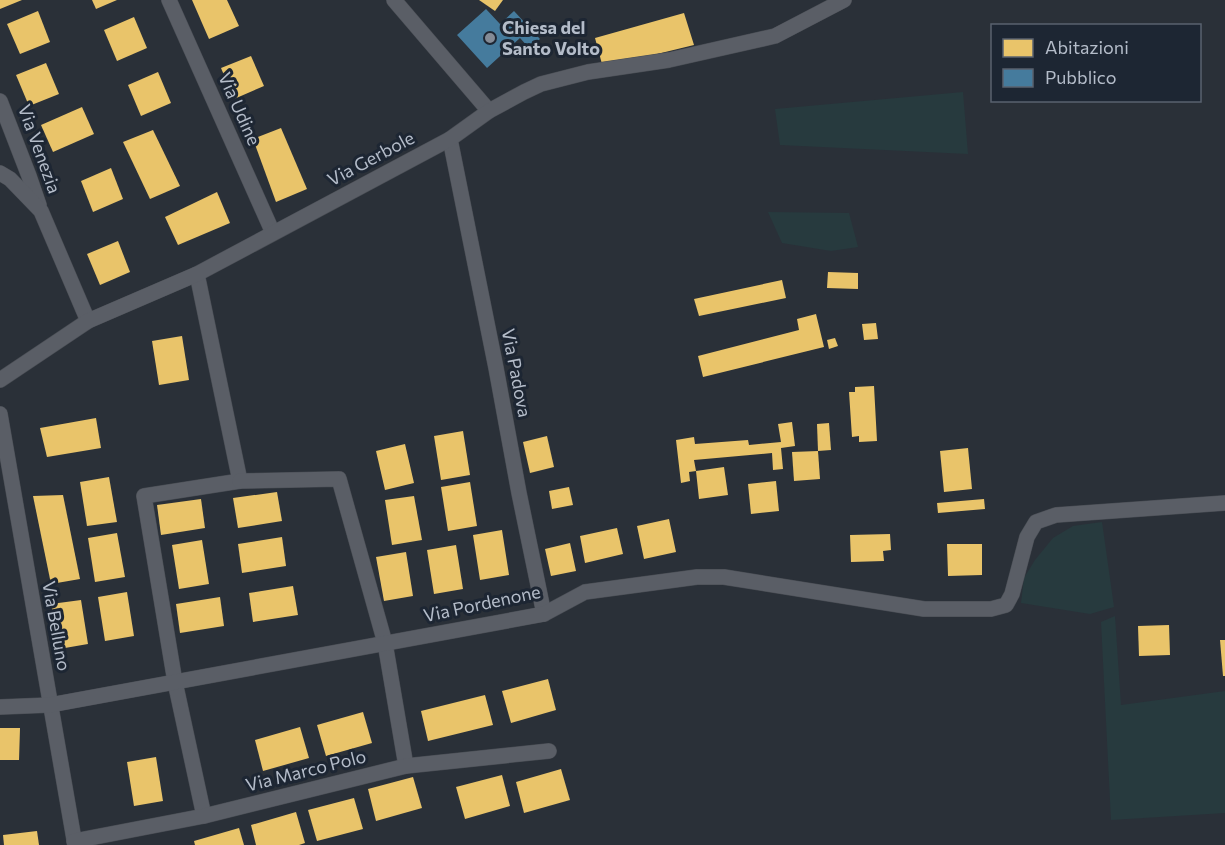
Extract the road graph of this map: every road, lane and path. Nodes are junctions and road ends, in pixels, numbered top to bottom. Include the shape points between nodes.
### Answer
1 (169, 0) edge
2 (394, 0) edge
3 (844, 0) edge
4 (0, 101) edge
5 (489, 111) junction
6 (450, 139) junction
7 (0, 173) edge
8 (41, 211) junction
9 (273, 233) junction
10 (196, 274) junction
11 (88, 321) junction
12 (0, 380) edge
13 (0, 414) edge
14 (240, 481) junction
15 (1225, 503) edge
16 (544, 614) junction
17 (385, 643) junction
18 (175, 682) junction
19 (50, 705) junction
20 (0, 707) edge
21 (549, 751) dead end
22 (406, 766) junction
23 (204, 816) junction
24 (74, 843) edge

1 - 9 street, Via Udine
2 - 5 street
3 - 5 street, Via Gerbole via 775,36 560,79 541,84
4 - 8 street, Via Venezia
5 - 6 street, Via Gerbole
6 - 9 street, Via Gerbole
6 - 16 street, Via Padova
7 - 8 street
8 - 11 street
9 - 10 street, Via Gerbole
10 - 11 street, Via Gerbole
10 - 14 street
11 - 12 street
13 - 19 street, Via Belluno
14 - 17 street via 339,479
14 - 18 street via 144,496
15 - 16 street, Via Pordenone via 1056,515 1036,522 1027,537 1012,594 1006,605 991,609 924,609 724,577 698,577 585,592
16 - 17 street, Via Pordenone
17 - 18 street, Via Pordenone
17 - 22 street
18 - 19 street, Via Pordenone
18 - 23 street
19 - 20 street, Via Pordenone
19 - 24 street, Via Belluno
21 - 22 street, Via Marco Polo
22 - 23 street, Via Marco Polo
23 - 24 street, Via Marco Polo

